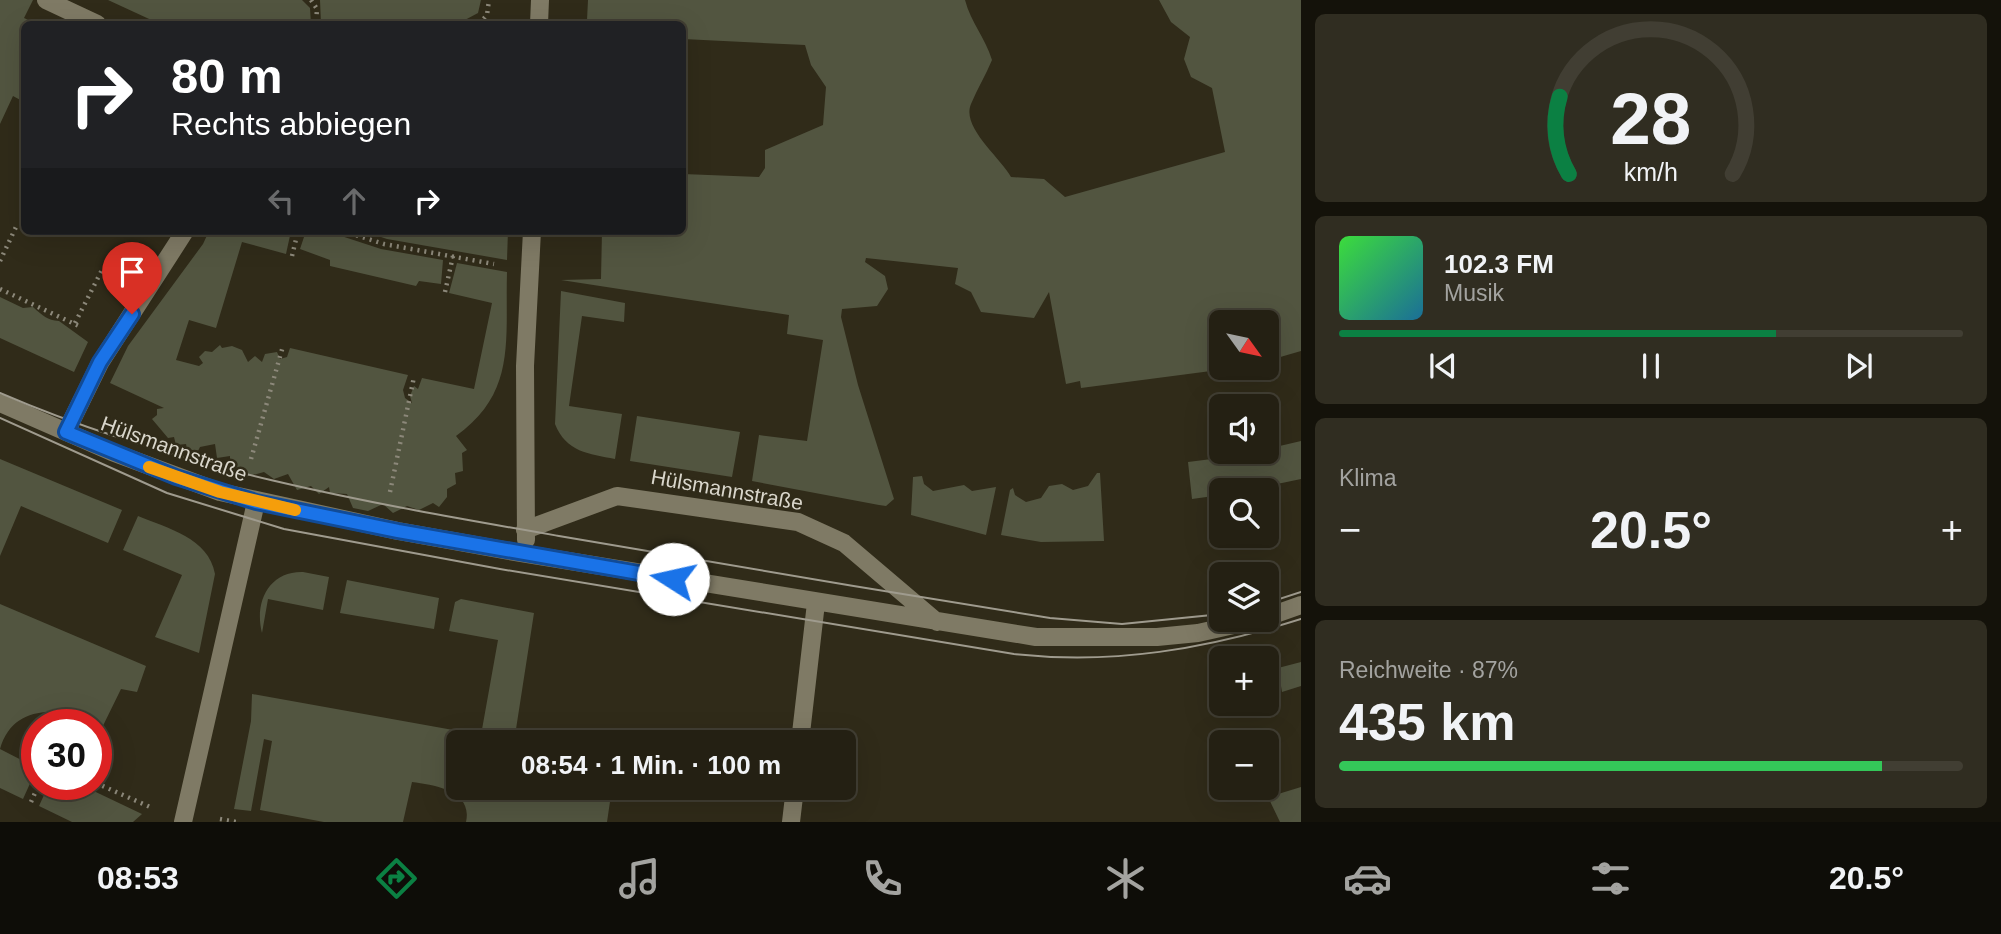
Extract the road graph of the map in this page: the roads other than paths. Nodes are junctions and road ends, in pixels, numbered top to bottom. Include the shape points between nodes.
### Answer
1 (46, 0) edge
2 (540, 0) edge
3 (91, 21) edge
4 (539, 21) edge
5 (182, 235) edge
6 (532, 235) edge
7 (0, 403) edge
8 (66, 432) junction
9 (248, 500) junction
10 (525, 530) junction
11 (526, 554) junction
12 (816, 603) junction
13 (1301, 605) edge
14 (1279, 613) edge
15 (937, 622) junction
16 (1209, 631) edge
17 (801, 730) edge
18 (794, 800) edge
19 (184, 818) edge
20 (791, 822) edge

1 - 3 street
2 - 4 street
5 - 8 street via 112,345
6 - 10 street via 525,366
7 - 8 street, Hülsmannstraße
8 - 9 street, Hülsmannstraße via 165,473
9 - 11 street, Hülsmannstraße
9 - 19 street, Hülsmannstraße
10 - 11 street
10 - 15 street, Hülsmannstraße via 604,499 628,496 798,522 844,543
11 - 12 street, Hülsmannstraße
12 - 15 street, Hülsmannstraße
12 - 17 street
13 - 14 street
15 - 16 street, Hülsmannstraße via 1036,637 1115,640
18 - 20 street

